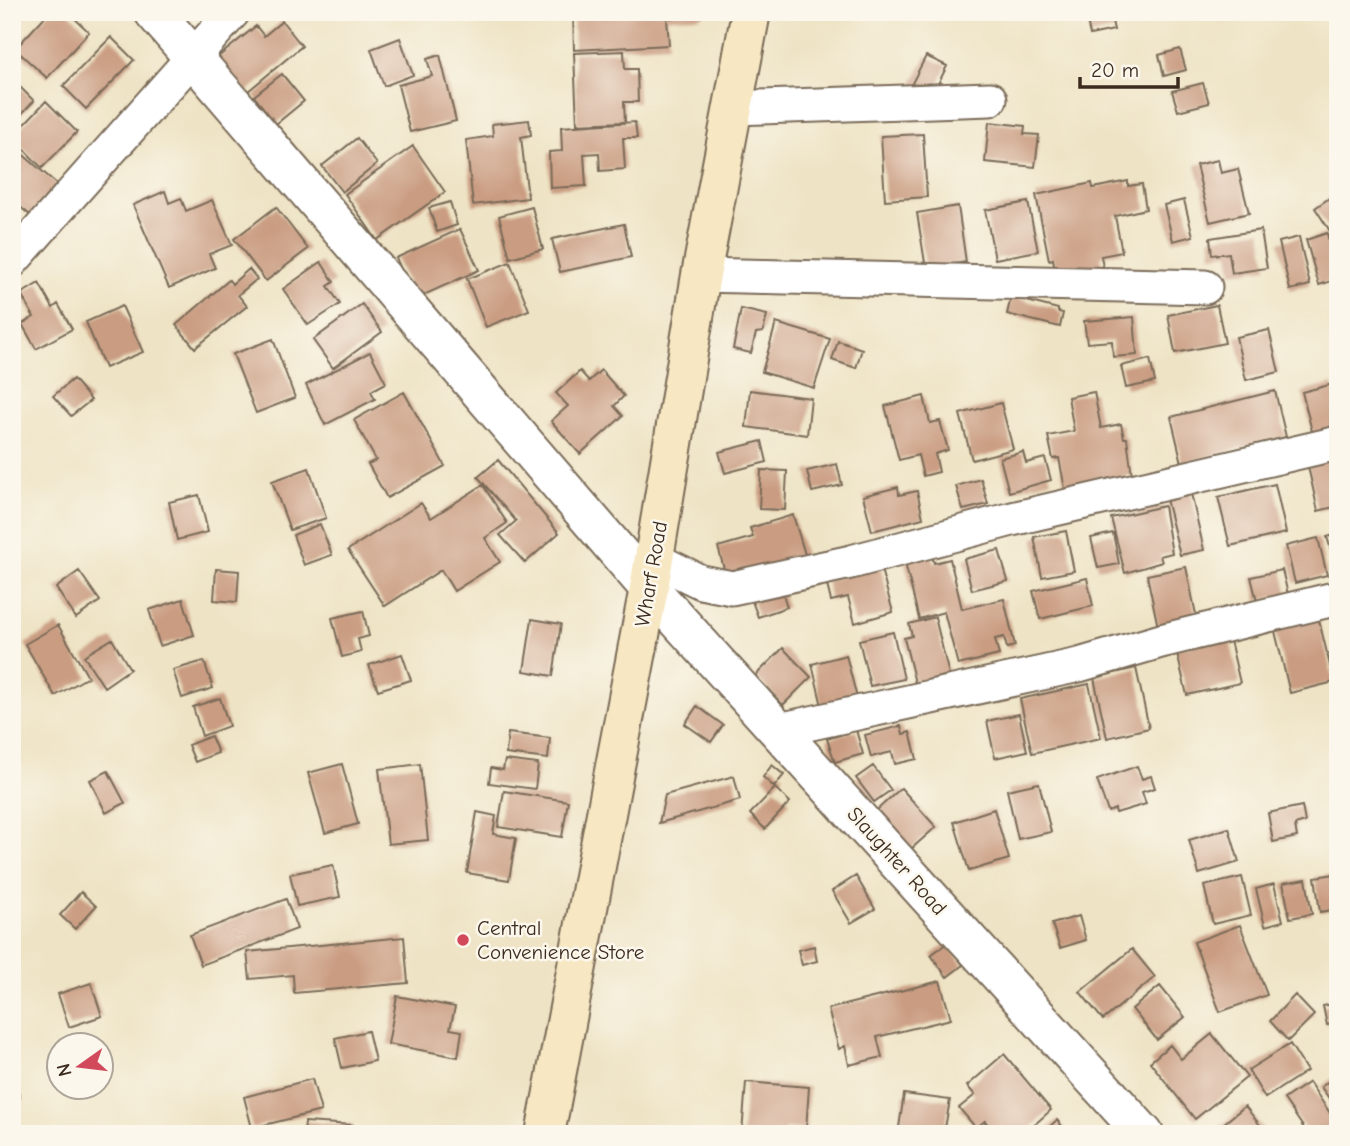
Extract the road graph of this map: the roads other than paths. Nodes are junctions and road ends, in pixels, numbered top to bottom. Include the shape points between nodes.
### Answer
1 (154, 12) edge
2 (233, 12) edge
3 (751, 12) edge
4 (194, 57) junction
5 (990, 99) dead end
6 (733, 108) junction
7 (12, 261) edge
8 (702, 275) junction
9 (1205, 287) dead end
10 (1338, 443) edge
11 (652, 573) junction
12 (1338, 598) edge
13 (779, 730) junction
14 (544, 1134) edge
15 (1144, 1134) edge

1 - 4 street, Slaughter Road
2 - 4 street
3 - 6 main road, Wharf Road
4 - 7 street
4 - 11 street, Slaughter Road
5 - 6 street
6 - 8 main road, Wharf Road
8 - 9 street
8 - 11 main road, Wharf Road
10 - 11 street via 732,589
11 - 13 street, Slaughter Road
11 - 14 main road, Wharf Road
12 - 13 street via 1079,665
13 - 15 street, Slaughter Road

